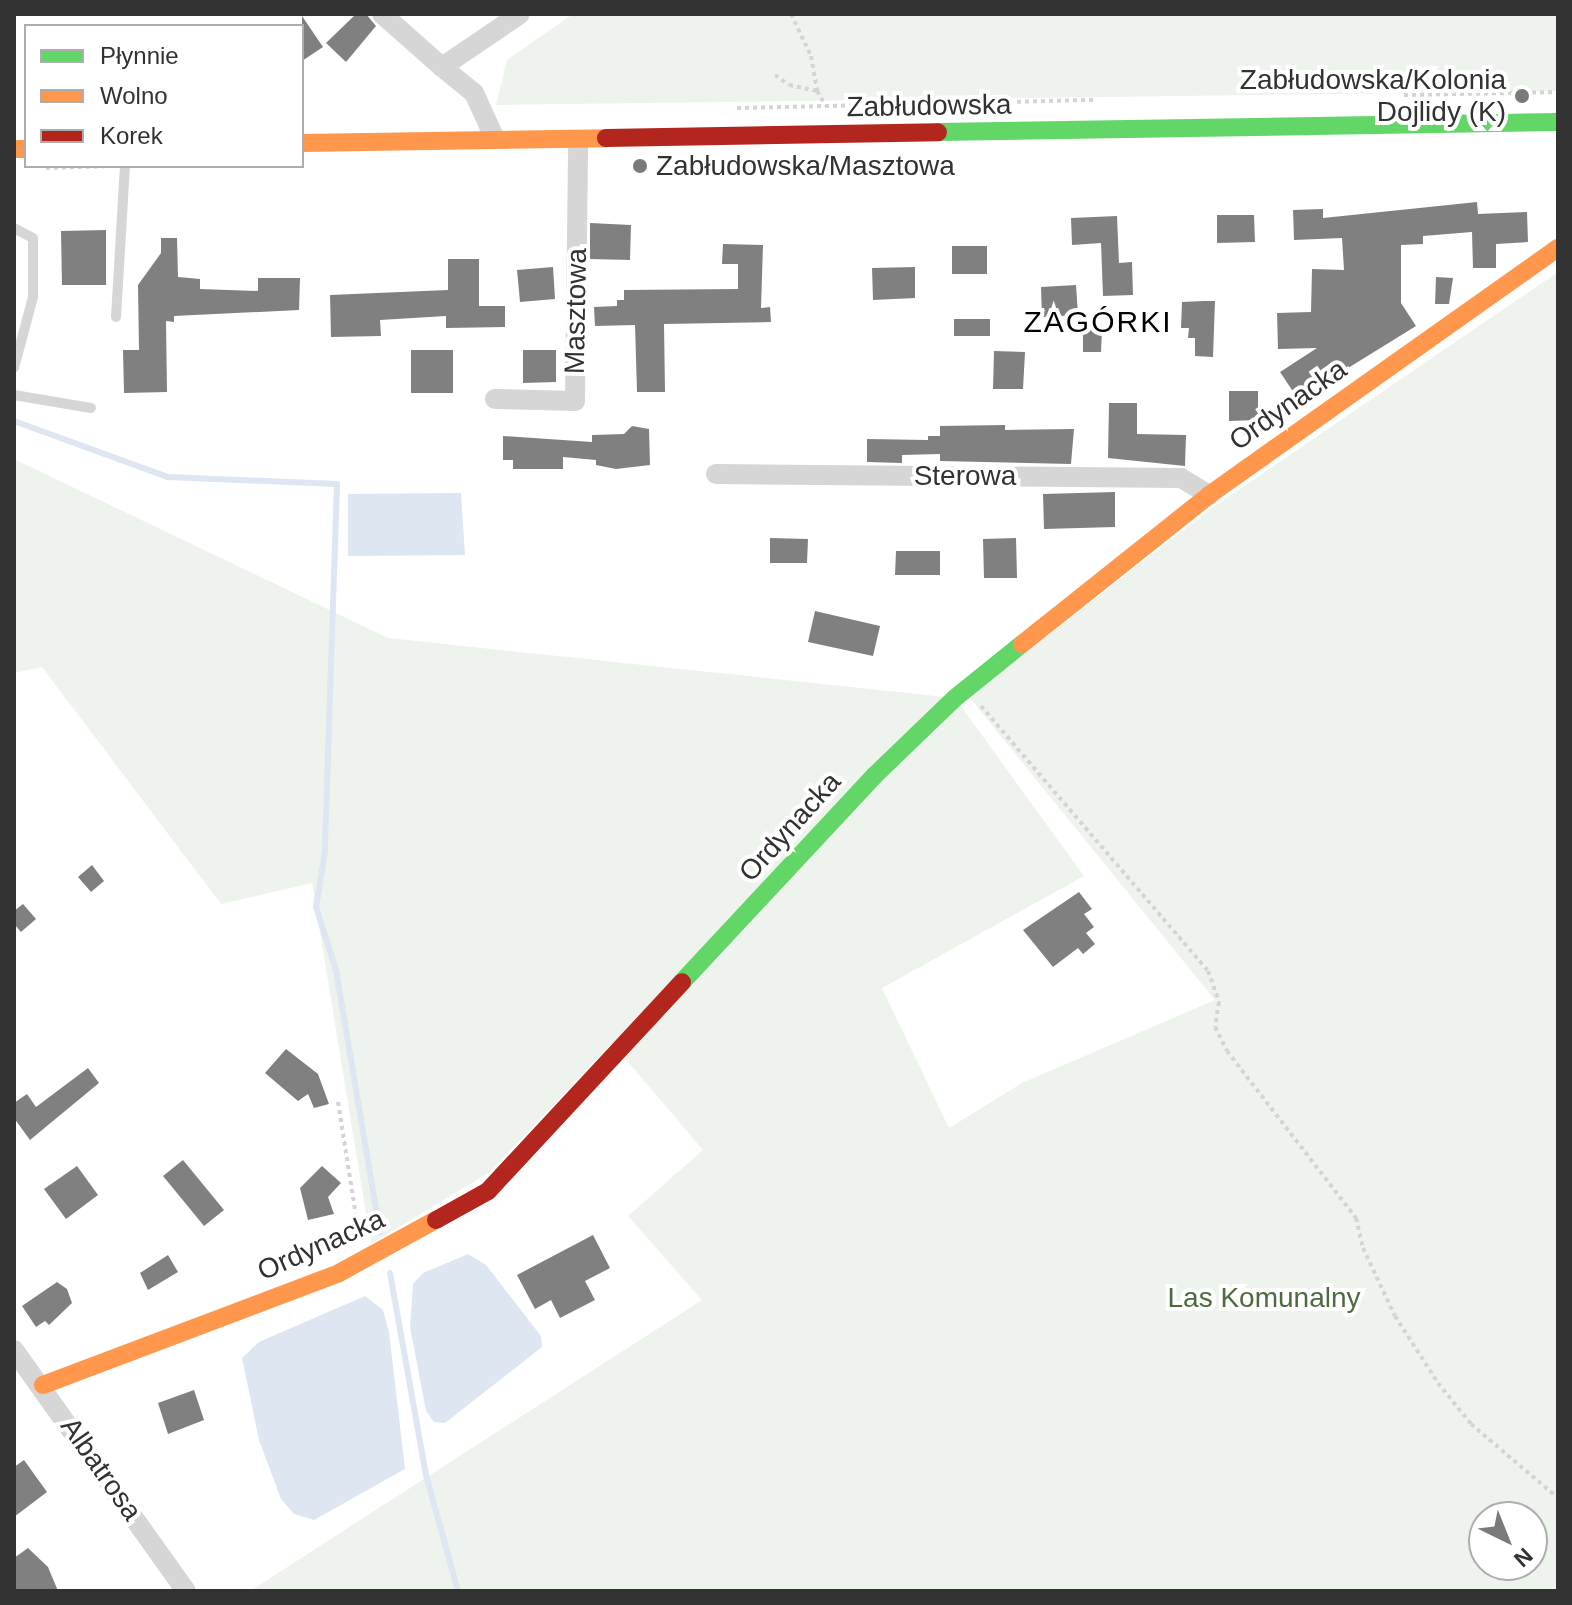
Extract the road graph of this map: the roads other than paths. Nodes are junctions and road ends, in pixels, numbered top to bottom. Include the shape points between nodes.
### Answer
1 (382, 14) edge
2 (520, 14) edge
3 (442, 67) junction
4 (1558, 122) edge
5 (495, 139) junction
6 (578, 141) junction
7 (304, 143) edge
8 (125, 168) edge
9 (14, 228) edge
10 (1558, 248) edge
11 (116, 317) dead end
12 (14, 368) edge
13 (14, 395) edge
14 (495, 399) dead end
15 (91, 408) dead end
16 (716, 474) dead end
17 (1209, 495) junction
18 (14, 1350) edge
19 (43, 1385) junction
20 (186, 1591) edge

1 - 3 street
2 - 3 street
3 - 5 street via 474,93
4 - 6 main road, Zabłudowska
5 - 6 main road, Zabłudowska
5 - 7 main road, Zabłudowska
6 - 14 street, Masztowa via 575,401
8 - 11 lane
9 - 12 lane via 33,238 33,282
10 - 17 main road, Ordynacka
13 - 15 lane
16 - 17 street, Sterowa via 1181,478
17 - 19 main road, Ordynacka via 966,689 874,776 506,1175 465,1208 363,1261
18 - 19 street, Albatrosa
19 - 20 street, Albatrosa

